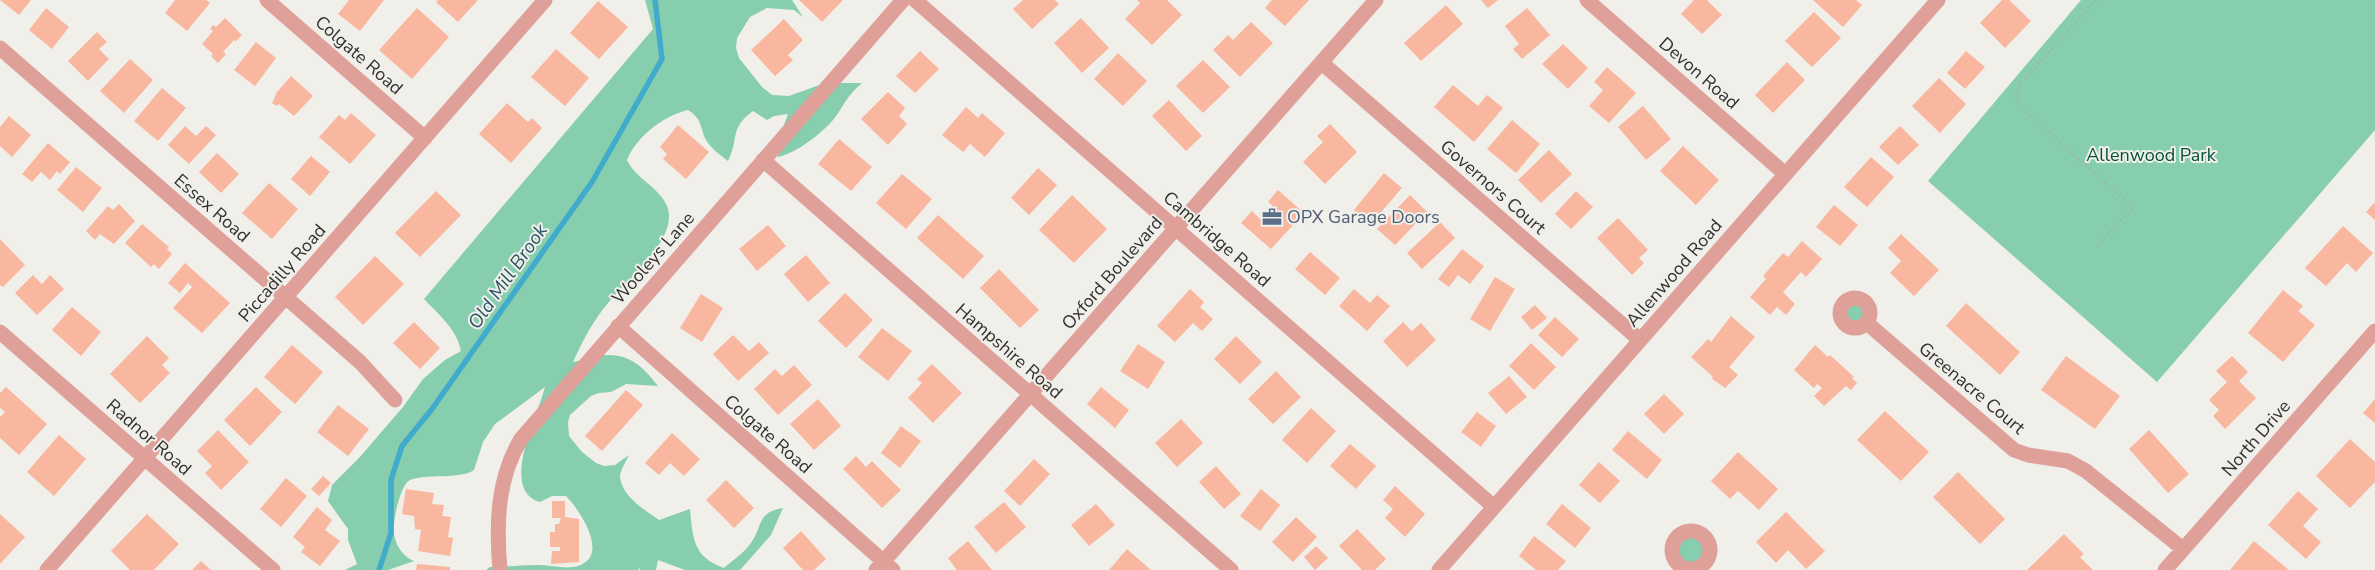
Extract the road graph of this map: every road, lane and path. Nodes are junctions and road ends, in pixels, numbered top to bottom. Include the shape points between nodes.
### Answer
1 (267, 0) edge
2 (545, 0) edge
3 (903, 0) edge
4 (915, 0) edge
5 (1376, 0) edge
6 (1587, 0) edge
7 (2096, 0) edge
8 (1930, 2) edge
9 (0, 48) edge
10 (1322, 63) junction
11 (425, 138) junction
12 (763, 160) junction
13 (1786, 174) junction
14 (1176, 228) junction
15 (2097, 247) dead end
16 (285, 297) junction
17 (1866, 323) dead end
18 (618, 326) junction
19 (2375, 331) edge
20 (0, 332) edge
21 (1640, 340) junction
22 (1030, 395) junction
23 (395, 400) dead end
24 (145, 458) junction
25 (1494, 507) junction
26 (2183, 549) junction
27 (884, 567) edge
28 (47, 570) edge
29 (273, 570) edge
30 (500, 570) edge
31 (1231, 570) edge
32 (1439, 570) edge
33 (2165, 570) edge

1 - 11 street, Colgate Road
2 - 11 street, Piccadilly Road
3 - 12 street, Wooleys Lane
4 - 14 street, Cambridge Road
5 - 10 street, Oxford Boulevard
6 - 13 street, Devon Road
7 - 15 path via 2021,83 2016,98 2033,120 2133,206
8 - 13 street, Allenwood Road
9 - 16 street, Essex Road
10 - 14 street, Oxford Boulevard
10 - 21 street, Governors Court
11 - 16 street, Piccadilly Road
12 - 18 street, Wooleys Lane
12 - 22 street, Hampshire Road
13 - 21 street, Allenwood Road
14 - 22 street, Oxford Boulevard
14 - 25 street, Cambridge Road
16 - 23 street, Essex Road via 360,362
16 - 24 street, Piccadilly Road
17 - 26 street, Greenacre Court via 2014,450 2068,461 2086,471
18 - 27 street, Colgate Road
18 - 30 street, Wooleys Lane via 532,425 512,454 500,497 497,540
19 - 26 street, North Drive
20 - 24 street, Radnor Road
21 - 25 street, Allenwood Road
22 - 27 street, Oxford Boulevard
22 - 31 street, Hampshire Road
24 - 28 street, Piccadilly Road
24 - 29 street, Radnor Road
25 - 32 street, Allenwood Road
26 - 33 street, North Drive

